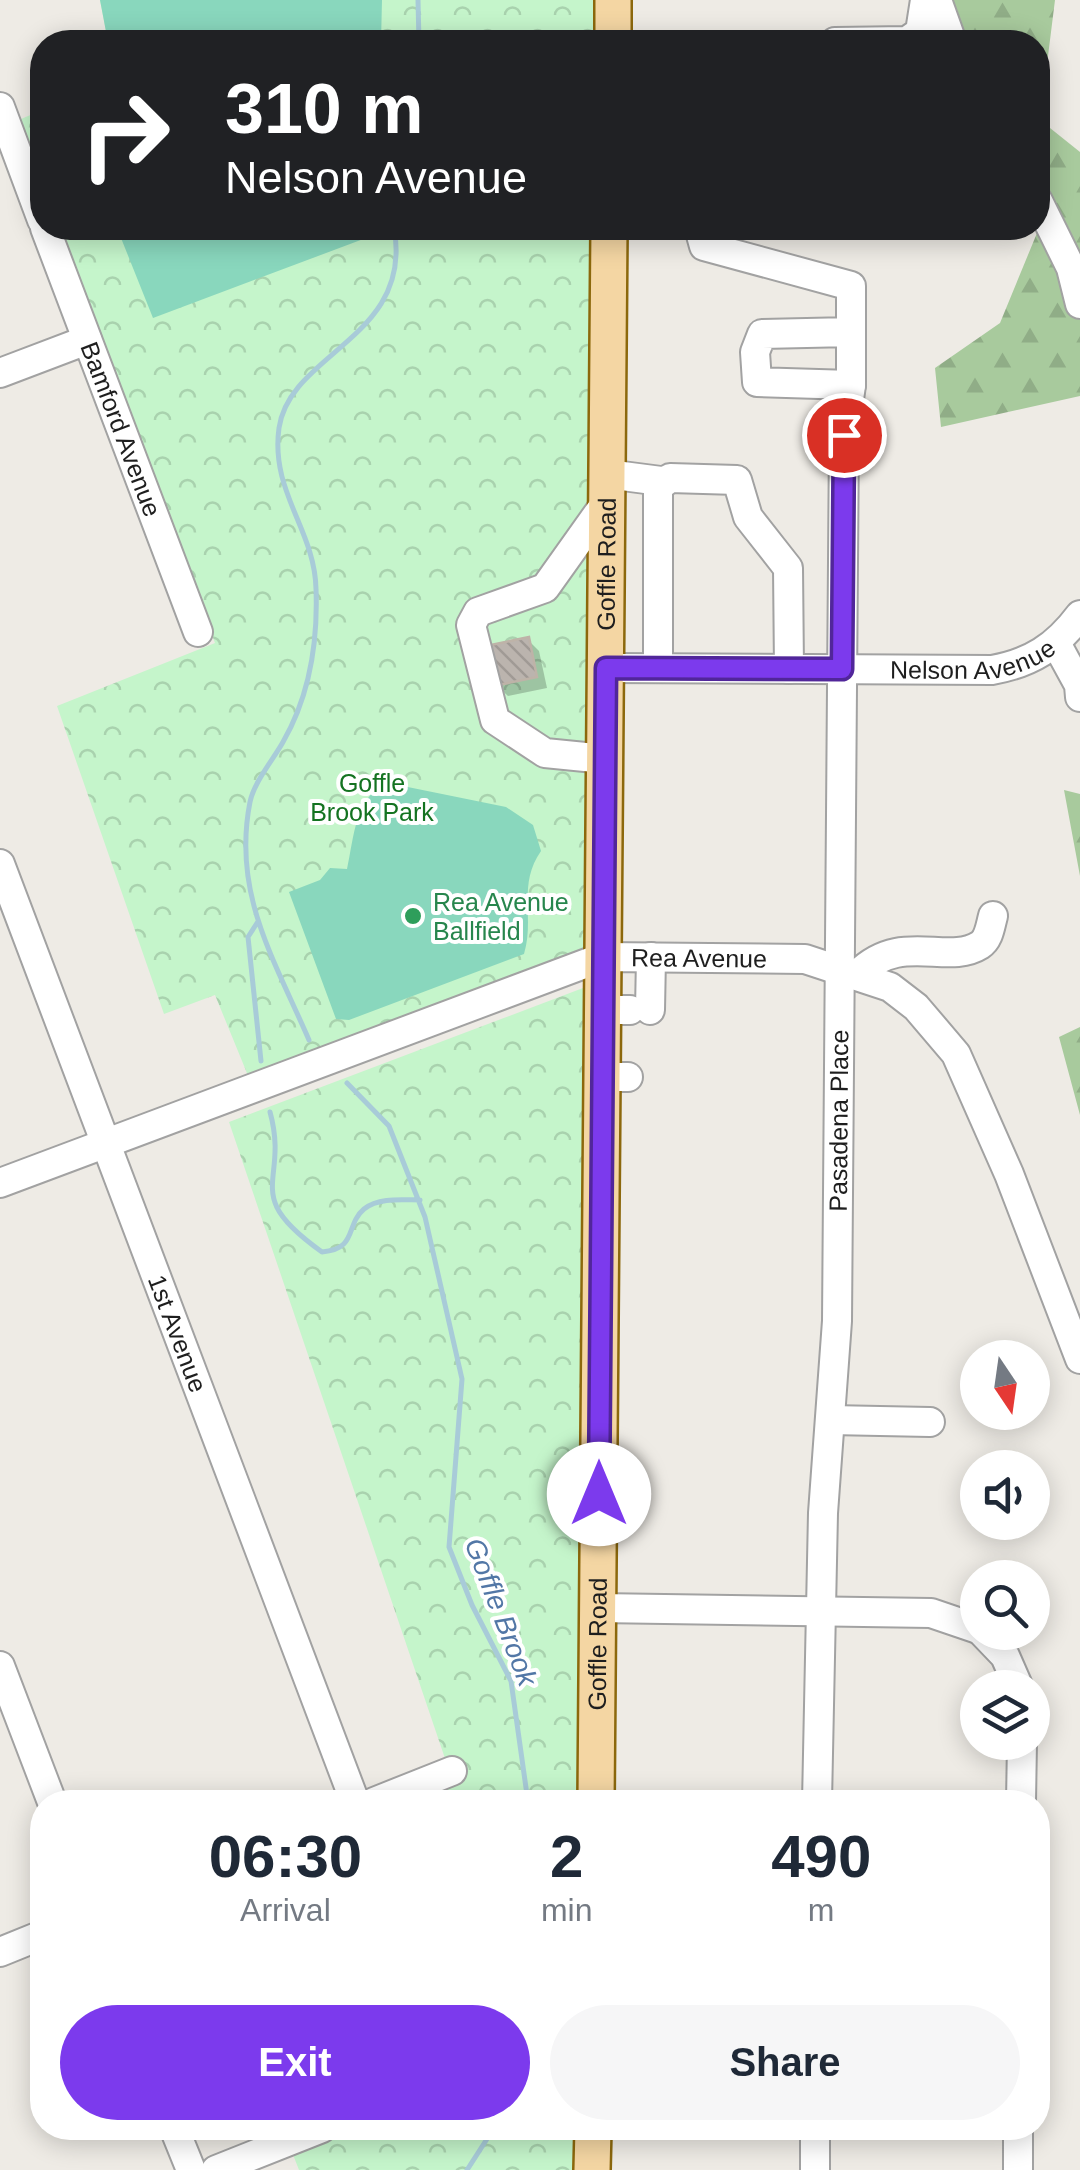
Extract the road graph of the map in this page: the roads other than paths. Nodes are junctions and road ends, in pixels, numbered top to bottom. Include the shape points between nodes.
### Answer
1 (613, 0) edge
2 (926, 0) edge
3 (937, 0) edge
4 (612, 30) edge
5 (920, 30) edge
6 (948, 30) edge
7 (0, 107) edge
8 (30, 188) edge
9 (1050, 225) edge
10 (50, 240) edge
11 (610, 240) edge
12 (702, 240) edge
13 (1080, 304) edge
14 (851, 332) junction
15 (88, 340) junction
16 (0, 373) edge
17 (850, 385) junction
18 (661, 481) junction
19 (607, 488) junction
20 (1080, 615) edge
21 (198, 632) dead end
22 (1056, 643) junction
23 (606, 668) junction
24 (658, 668) junction
25 (789, 669) junction
26 (842, 669) junction
27 (1080, 697) edge
28 (604, 759) junction
29 (0, 864) edge
30 (992, 916) dead end
31 (603, 957) junction
32 (651, 957) junction
33 (849, 970) junction
34 (628, 1010) junction
35 (106, 1143) junction
36 (0, 1184) edge
37 (1080, 1359) edge
38 (830, 1420) junction
39 (930, 1422) dead end
40 (598, 1608) junction
41 (822, 1611) junction
42 (960, 1623) edge
43 (0, 1666) edge
44 (1022, 1760) edge
45 (452, 1771) dead end
46 (47, 1790) edge
47 (350, 1790) edge
48 (404, 1790) edge
49 (596, 1790) edge
50 (818, 1790) edge
51 (1021, 1790) edge
52 (30, 1940) edge
53 (0, 1952) edge
54 (179, 2140) edge
55 (292, 2140) edge
56 (593, 2140) edge
57 (816, 2140) edge
58 (1018, 2140) edge
59 (190, 2170) edge
60 (216, 2170) edge
61 (592, 2170) edge
62 (815, 2170) edge
63 (1018, 2170) edge

1 - 4 main road
2 - 5 street
3 - 6 street
7 - 8 street
9 - 13 street
10 - 15 street, Bamford Avenue
11 - 19 main road, Goffle Road
12 - 14 street, Pasadena Place via 704,246 851,286
14 - 17 street, Pasadena Place
14 - 17 street via 762,334 754,352 757,382
15 - 16 street
15 - 21 street, Bamford Avenue
17 - 26 street, Pasadena Place
18 - 19 street
18 - 24 street
18 - 25 street via 736,480 748,517 788,568
19 - 23 main road, Goffle Road
19 - 28 street via 545,588 472,618 491,714 545,753
20 - 22 street, Nelson Avenue
22 - 26 street, Nelson Avenue via 1029,661 992,670
22 - 27 street
23 - 24 street, Nelson Avenue
23 - 28 main road, Goffle Road
24 - 25 street, Nelson Avenue
25 - 26 street, Nelson Avenue
26 - 33 street, Pasadena Place
28 - 31 main road, Goffle Road
29 - 35 street, 1st Avenue
30 - 33 street via 988,936 976,947 884,954
31 - 32 street, Rea Avenue
31 - 34 main road, Goffle Road
31 - 35 street, Rea Avenue
32 - 33 street, Rea Avenue via 805,959
32 - 34 street
33 - 37 street, Rea Avenue via 916,1007 956,1054
33 - 38 street, Pasadena Place
34 - 40 main road, Goffle Road via 615,1077
35 - 36 street, Rea Avenue
35 - 47 street, 1st Avenue
38 - 39 street
38 - 41 street, Pasadena Place
40 - 41 street
40 - 49 main road, Goffle Road
41 - 42 street via 931,1612
41 - 50 street, Pasadena Place
43 - 46 street
44 - 51 street
45 - 48 street
52 - 53 street
54 - 59 street
55 - 60 street
56 - 61 main road
57 - 62 street
58 - 63 street

